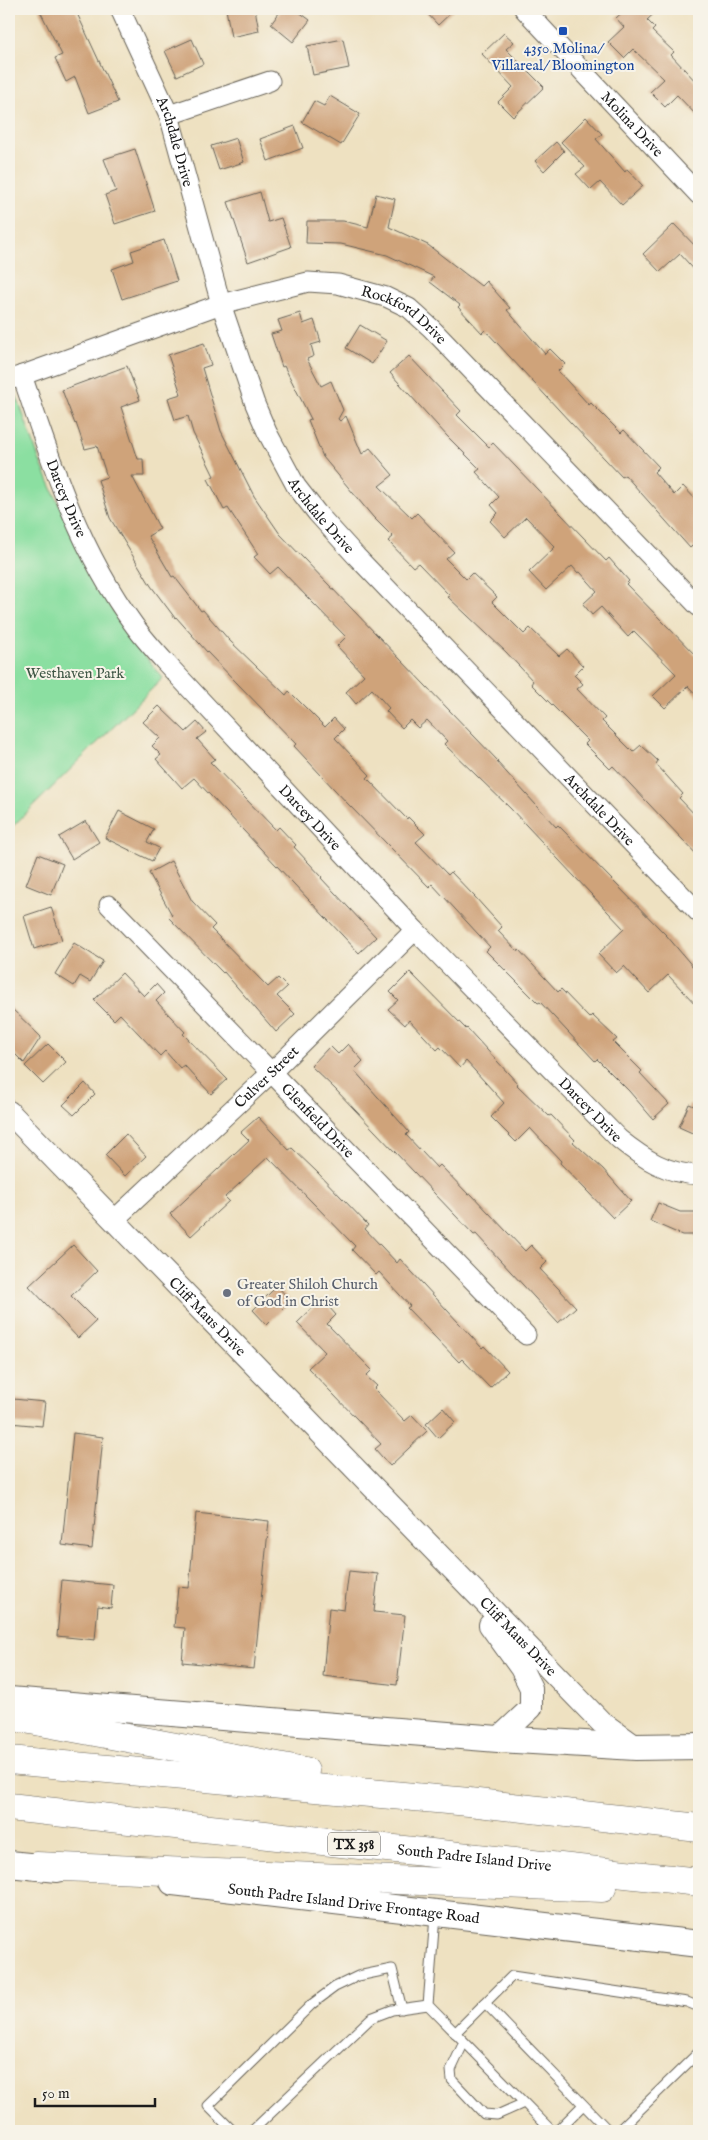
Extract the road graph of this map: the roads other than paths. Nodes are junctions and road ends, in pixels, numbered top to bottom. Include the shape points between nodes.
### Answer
1 (120, 9) edge
2 (524, 9) edge
3 (270, 81) dead end
4 (169, 116) junction
5 (699, 194) edge
6 (221, 304) junction
7 (15, 377) edge
8 (699, 607) edge
9 (109, 905) dead end
10 (699, 912) edge
11 (415, 930) junction
12 (272, 1072) junction
13 (9, 1112) edge
14 (699, 1175) edge
15 (114, 1220) junction
16 (526, 1335) dead end
17 (406, 1522) junction
18 (9, 1700) edge
19 (9, 1716) edge
20 (498, 1739) junction
21 (699, 1746) edge
22 (636, 1747) junction
23 (9, 1760) edge
24 (469, 1802) junction
25 (9, 1807) edge
26 (699, 1828) edge
27 (9, 1864) edge
28 (36, 1866) junction
29 (699, 1882) edge
30 (699, 1892) edge
31 (435, 1913) junction
32 (699, 1944) edge
33 (485, 2004) junction
34 (428, 2005) junction
35 (699, 2008) edge
36 (402, 2009) junction
37 (455, 2033) junction
38 (464, 2042) junction
39 (699, 2052) edge
40 (524, 2103) junction
41 (583, 2105) junction
42 (233, 2131) edge
43 (252, 2131) edge
44 (552, 2131) edge
45 (557, 2131) edge
46 (609, 2131) edge
47 (618, 2131) edge

1 - 4 street, Archdale Drive
2 - 5 street, Molina Drive
3 - 4 street
4 - 6 street, Archdale Drive
6 - 7 street, Rockford Drive
6 - 8 street, Rockford Drive via 308,282 365,290 409,308
6 - 10 street, Archdale Drive via 267,432 306,500
7 - 11 street, Darcey Drive via 95,562 134,626
9 - 12 street, Glenfield Drive
11 - 12 street, Culver Street
11 - 14 street, Darcey Drive via 619,1139 659,1167
12 - 15 street, Culver Street
12 - 16 street, Glenfield Drive
13 - 15 street, Cliff Maus Drive
15 - 17 street, Cliff Maus Drive
17 - 20 street, Cliff Maus Drive via 494,1629 532,1688 531,1708
17 - 22 street, Cliff Maus Drive via 601,1722
18 - 20 main road
19 - 24 highway
20 - 22 main road
21 - 22 main road
23 - 24 highway
24 - 26 highway
25 - 29 highway, South Padre Island Drive / TX 358
27 - 28 main road, South Padre Island Drive Frontage Road
28 - 30 highway
28 - 31 main road, South Padre Island Drive Frontage Road
31 - 32 main road, South Padre Island Drive Frontage Road
31 - 34 lane
33 - 35 lane via 512,1976 687,2002
33 - 37 lane
33 - 41 lane
34 - 36 lane
34 - 37 lane
36 - 42 lane via 392,1970 358,1976 335,1987 312,2004 208,2106
36 - 43 lane via 371,2018
37 - 38 lane
38 - 40 lane
38 - 40 lane via 451,2070 452,2080 484,2114 497,2115
39 - 47 lane
40 - 44 lane
41 - 45 lane
41 - 46 lane

